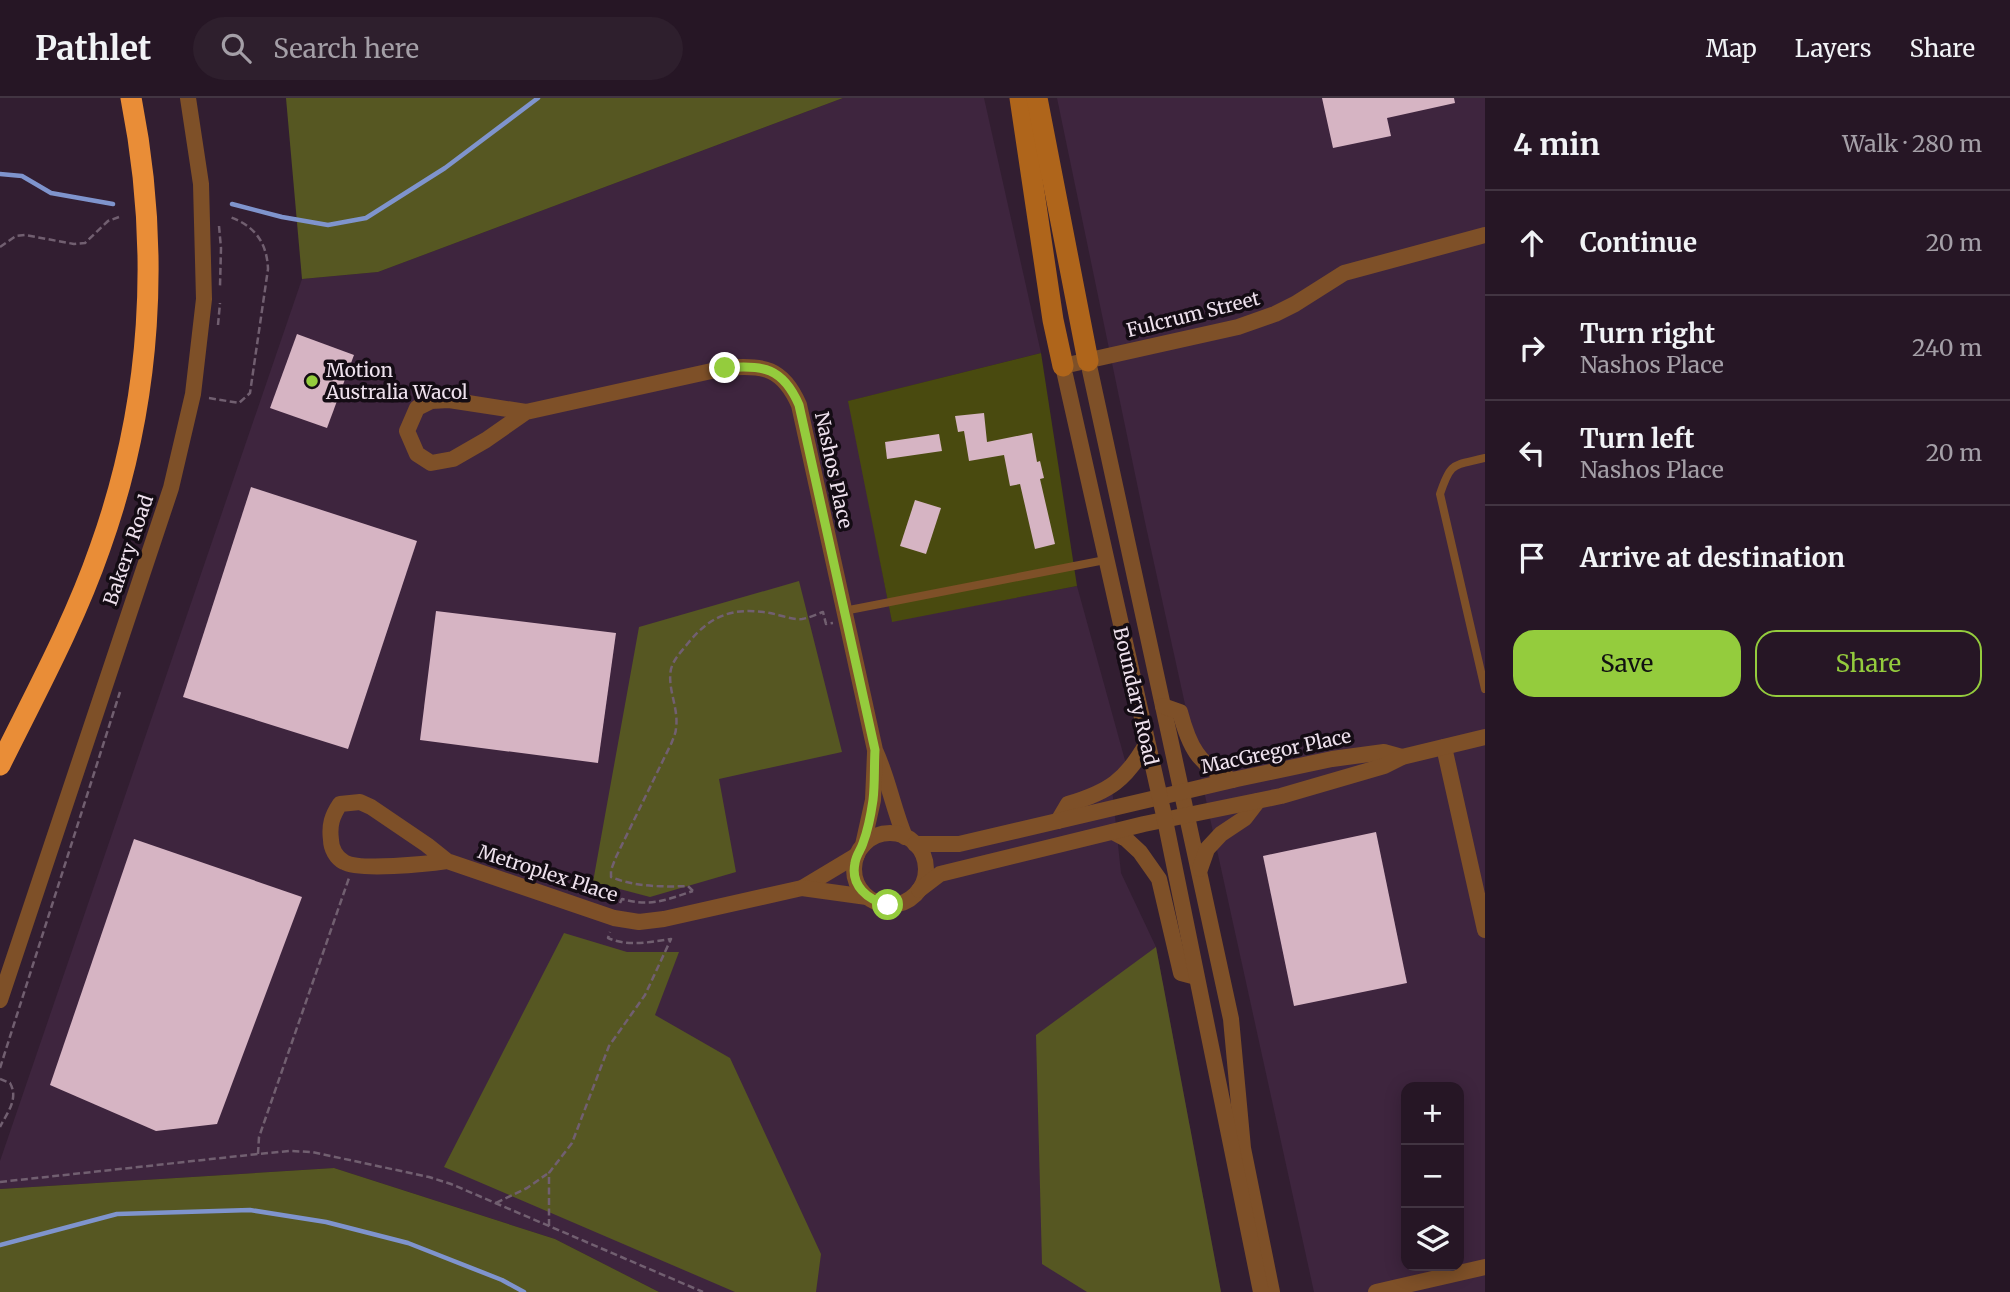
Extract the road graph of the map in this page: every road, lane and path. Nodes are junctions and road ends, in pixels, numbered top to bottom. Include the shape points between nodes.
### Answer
1 (131, 98) edge
2 (188, 98) edge
3 (1020, 98) edge
4 (1037, 98) edge
5 (119, 217) dead end
6 (230, 217) dead end
7 (1485, 235) edge
8 (0, 247) edge
9 (1088, 361) junction
10 (1063, 366) junction
11 (193, 394) junction
12 (526, 412) junction
13 (1485, 458) edge
14 (1105, 560) junction
15 (845, 616) junction
16 (1485, 689) edge
17 (1163, 706) junction
18 (1485, 737) edge
19 (1147, 743) junction
20 (1444, 747) junction
21 (875, 750) junction
22 (1402, 757) junction
23 (0, 765) edge
24 (1232, 780) junction
25 (1182, 792) junction
26 (1160, 798) junction
27 (1258, 801) junction
28 (1188, 816) junction
29 (1165, 820) junction
30 (1058, 821) junction
31 (1113, 832) junction
32 (910, 840) junction
33 (860, 850) junction
34 (447, 861) junction
35 (354, 866) junction
36 (1199, 871) junction
37 (802, 888) junction
38 (919, 890) junction
39 (867, 897) junction
40 (1482, 905) edge
41 (614, 918) junction
42 (1485, 930) edge
43 (1196, 977) junction
44 (0, 1000) edge
45 (0, 1079) edge
46 (0, 1127) edge
47 (258, 1154) junction
48 (549, 1173) junction
49 (0, 1182) edge
50 (496, 1203) junction
51 (549, 1226) junction
52 (1485, 1266) edge
53 (1268, 1288) edge
54 (703, 1292) edge
55 (1285, 1292) edge
56 (1376, 1292) edge

1 - 23 highway via 149,247 145,353 129,452 83,593
2 - 11 street, Bakery Road via 201,184 204,299
3 - 10 street, Boundary Road via 1052,320
4 - 9 street, Boundary Road
5 - 8 path via 108,221 85,243 24,235
6 - 11 path via 258,234 268,256 250,393 239,403
7 - 9 street, Fulcrum Street via 1344,273 1296,304 1238,327
9 - 10 street, Fulcrum Street
9 - 17 street, Boundary Road
10 - 14 street, Boundary Road
11 - 44 street, Bakery Road via 171,488
12 - 12 street, Nashos Place via 453,459 431,463 417,454 407,431 417,408 431,401
12 - 15 street, Nashos Place via 725,368 750,365 780,377 799,405
13 - 16 lane via 1447,472 1440,494
14 - 15 lane
14 - 19 street, Boundary Road
15 - 21 street, Nashos Place
15 - 41 path via 826,624 823,612 802,619 767,612 731,612 716,617 675,659 670,681 676,729 611,877 664,887 688,886 692,891 655,903 622,899
17 - 24 street via 1180,712 1187,738 1203,762
17 - 25 street, Boundary Road
18 - 20 street, MacGregor Place
19 - 26 street, Boundary Road
19 - 30 street via 1118,782 1095,796 1068,804
20 - 22 street, MacGregor Place
20 - 40 street
21 - 32 street, Nashos Place via 900,824
21 - 33 street, Nashos Place via 873,800
22 - 24 street, MacGregor Place via 1384,751
22 - 27 street, MacGregor Place
24 - 25 street, MacGregor Place
25 - 26 street, MacGregor Place
25 - 28 street, Boundary Road
26 - 29 street, Boundary Road
26 - 30 street
27 - 28 street, MacGregor Place
27 - 36 street via 1245,818 1206,849
28 - 29 street, MacGregor Place
28 - 36 street, Boundary Road
29 - 31 street
29 - 43 street, Boundary Road
30 - 32 street via 959,844
31 - 38 street via 940,874
31 - 43 street via 1140,852 1159,879 1181,973
32 - 33 street via 882,834
32 - 38 street via 925,866
33 - 37 street, Metroplex Place
33 - 39 street via 855,878
34 - 35 street, Metroplex Place
34 - 35 street, Metroplex Place via 360,802 340,804 331,817 331,848 342,862
34 - 41 street, Metroplex Place
35 - 47 path via 259,1137
36 - 53 street, Boundary Road via 1231,1019 1243,1148
37 - 39 street, Metroplex Place
37 - 41 street, Metroplex Place via 664,919
38 - 39 street via 899,904
40 - 42 street
41 - 48 path via 608,938 640,944 671,939 645,995 608,1046 572,1143
43 - 53 street, Boundary Road
45 - 46 path via 14,1091
47 - 49 path
47 - 50 path via 325,1155 429,1177
48 - 50 path
48 - 51 path
50 - 51 path
51 - 54 path
52 - 56 street
53 - 55 street

